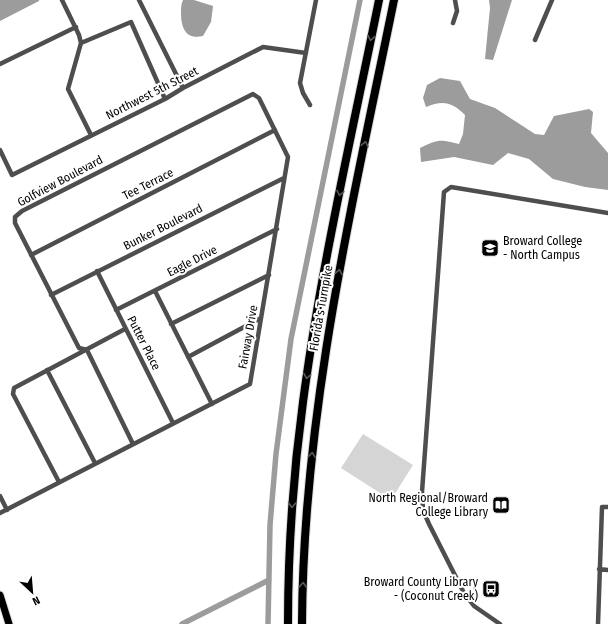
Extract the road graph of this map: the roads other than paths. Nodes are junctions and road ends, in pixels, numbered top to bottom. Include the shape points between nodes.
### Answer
1 (62, 0) edge
2 (139, 0) edge
3 (316, 0) edge
4 (379, 0) edge
5 (394, 0) edge
6 (455, 0) edge
7 (552, 0) edge
8 (453, 23) dead end
9 (76, 27) junction
10 (535, 40) dead end
11 (81, 43) junction
12 (306, 53) junction
13 (0, 64) edge
14 (183, 88) junction
15 (253, 94) joint
16 (165, 99) junction
17 (310, 104) dead end
18 (275, 130) junction
19 (91, 135) junction
20 (0, 150) edge
21 (284, 178) junction
22 (608, 213) edge
23 (277, 229) junction
24 (31, 255) junction
25 (97, 272) junction
26 (269, 275) junction
27 (155, 291) junction
28 (51, 295) junction
29 (116, 310) junction
30 (262, 318) junction
31 (172, 324) junction
32 (126, 329) junction
33 (87, 350) junction
34 (188, 357) junction
35 (47, 370) junction
36 (212, 404) junction
37 (173, 423) junction
38 (133, 444) junction
39 (95, 463) junction
40 (59, 482) junction
41 (0, 496) edge
42 (608, 507) edge
43 (7, 510) junction
44 (0, 513) edge
45 (599, 569) junction
46 (608, 570) edge
47 (0, 595) edge
48 (9, 624) edge
49 (288, 624) edge
50 (302, 624) edge
51 (500, 624) edge
52 (598, 624) edge

1 - 9 street
2 - 14 street
3 - 12 street
4 -> 49 highway, Florida's Turnpike via 318,307 303,403 292,502
50 -> 5 highway, Florida's Turnpike via 307,501 318,400 332,308
6 - 8 street via 457,11
7 - 10 street
9 - 11 street
9 - 13 street
11 - 16 street via 131,22
11 - 19 street via 68,89
12 - 14 street, Northwest 5th Street via 263,47
12 - 17 street via 300,83
14 - 16 street, Northwest 5th Street
15 - 18 street, Fairway Drive via 259,98
15 - 24 street, Golfview Boulevard via 22,211 16,217 15,223
16 - 19 street, Northwest 5th Street
18 - 21 street, Fairway Drive via 288,157
18 - 24 street, Tee Terrace
19 - 20 street, Northwest 5th Street via 12,175
21 - 23 street, Fairway Drive
21 - 25 street, Bunker Boulevard
22 - 51 street via 450,186 444,192 422,492 423,510 464,593 474,606
23 - 26 street, Fairway Drive
23 - 27 street, Eagle Drive
24 - 28 street, Golfview Boulevard
25 - 28 street, Bunker Boulevard
25 - 29 street, Putter Place
26 - 30 street, Fairway Drive
26 - 31 street
27 - 29 street, Eagle Drive
27 - 31 street
28 - 33 street, Golfview Boulevard via 79,348
29 - 32 street, Putter Place
30 - 34 street
30 - 36 street, Fairway Drive via 250,384
31 - 34 street
32 - 33 street
32 - 37 street, Putter Place
33 - 35 street
33 - 38 street
34 - 36 street
35 - 39 street
35 - 40 street via 14,388 13,394
36 - 37 street, Fairway Drive
37 - 38 street, Fairway Drive
38 - 39 street, Fairway Drive
39 - 40 street, Fairway Drive
40 - 43 street, Fairway Drive
41 - 43 street
42 - 45 street via 602,507
43 - 44 street, Fairway Drive
45 - 46 street
45 - 52 street
47 - 48 main road

